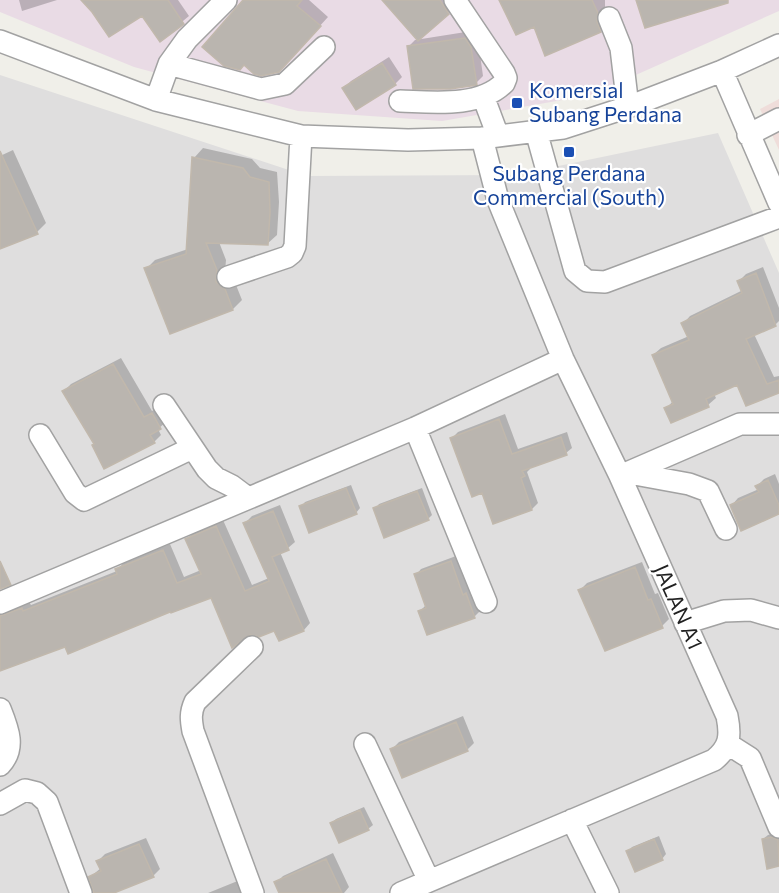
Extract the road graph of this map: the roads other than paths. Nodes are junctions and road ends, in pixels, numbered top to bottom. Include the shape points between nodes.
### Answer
1 (226, 0) edge
2 (454, 0) edge
3 (609, 18) dead end
4 (0, 41) edge
5 (779, 45) edge
6 (324, 47) dead end
7 (169, 64) junction
8 (722, 71) junction
9 (483, 96) junction
10 (156, 99) junction
11 (400, 101) dead end
12 (628, 106) junction
13 (779, 119) edge
14 (536, 131) junction
15 (748, 135) junction
16 (301, 136) junction
17 (490, 137) junction
18 (779, 203) edge
19 (779, 217) edge
20 (228, 277) dead end
21 (563, 359) junction
22 (164, 405) dead end
23 (779, 424) edge
24 (415, 428) junction
25 (40, 435) dead end
26 (192, 448) junction
27 (624, 474) junction
28 (248, 498) junction
29 (726, 529) dead end
30 (486, 602) dead end
31 (0, 603) edge
32 (779, 618) edge
33 (685, 623) junction
34 (252, 647) dead end
35 (0, 709) edge
36 (365, 744) dead end
37 (728, 744) junction
38 (0, 765) edge
39 (0, 804) edge
40 (572, 820) junction
41 (779, 827) edge
42 (429, 881) junction
43 (81, 893) edge
44 (253, 893) edge
45 (402, 893) edge
46 (609, 893) edge

1 - 7 street via 187,39
2 - 9 street via 506,78 501,87
3 - 12 street via 621,48
4 - 10 street
5 - 8 street
6 - 7 street via 285,84 261,89
7 - 10 street
8 - 12 street
8 - 15 street
9 - 11 street via 444,102
9 - 17 street, JALAN A1
10 - 16 street
12 - 14 street via 563,128
13 - 15 street
14 - 17 street
14 - 19 street via 575,271 587,281 605,282
15 - 18 street
16 - 17 street via 408,140
16 - 20 street via 292,253
17 - 21 street, JALAN A1 via 498,200
21 - 24 street
21 - 27 street, JALAN A1
22 - 26 street
23 - 27 street via 740,424
24 - 28 street
24 - 30 street
25 - 26 street via 75,493 84,500
26 - 28 street via 212,474
27 - 29 street via 689,484 708,491
27 - 33 street, JALAN A1
28 - 31 street
32 - 33 street via 751,610 724,611
33 - 37 street, JALAN A1 via 726,716
34 - 44 street via 195,702 191,719
35 - 38 street via 10,738 8,757
36 - 42 street
37 - 40 street via 714,760
37 - 41 street via 750,758
39 - 43 street via 25,790 37,793 47,802
40 - 42 street
40 - 46 street
42 - 45 street

